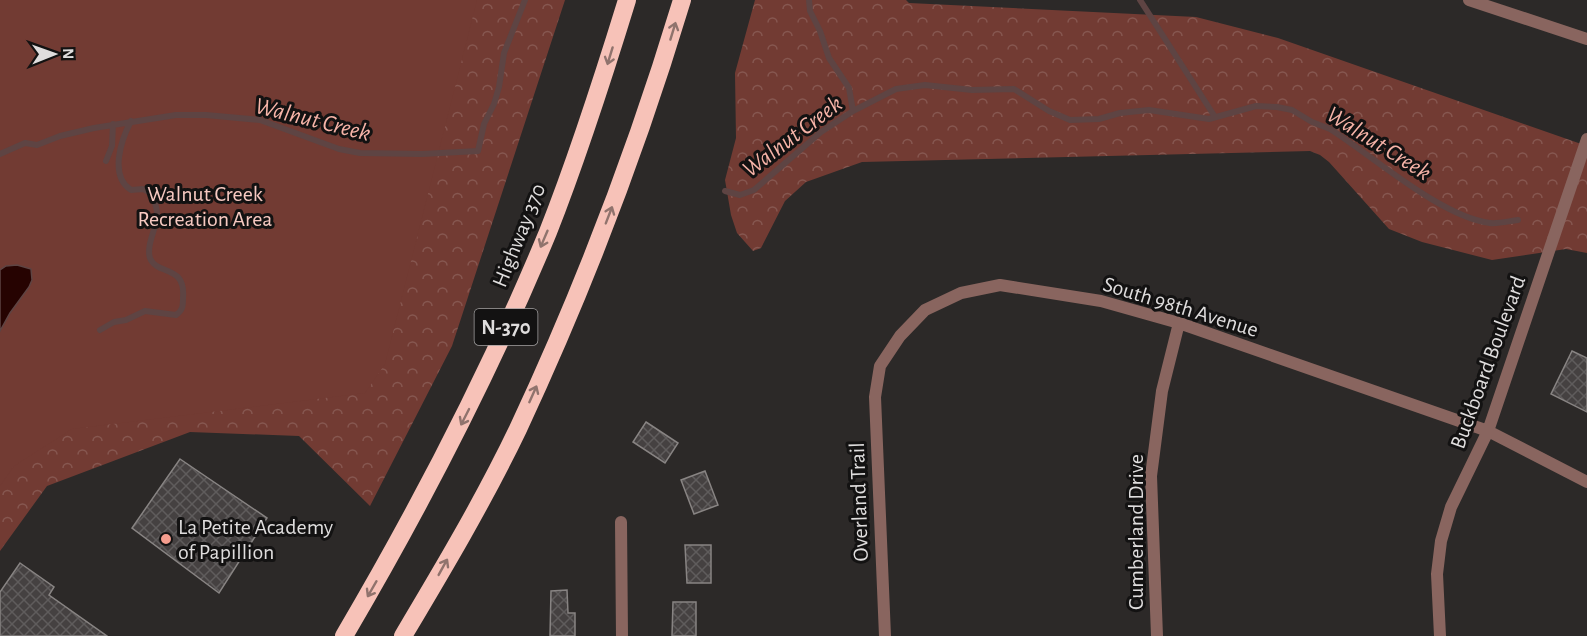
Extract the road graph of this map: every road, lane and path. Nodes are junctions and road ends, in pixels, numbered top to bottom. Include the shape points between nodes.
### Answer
1 (627, 0) edge
2 (682, 0) edge
3 (1476, 1) edge
4 (1587, 39) edge
5 (1587, 140) edge
6 (1179, 323) junction
7 (880, 366) joint
8 (1488, 431) junction
9 (1587, 482) edge
10 (621, 522) dead end
11 (344, 636) edge
12 (403, 636) edge
13 (622, 636) edge
14 (885, 636) edge
15 (1157, 636) edge
16 (1440, 636) edge

1 -> 11 highway, Highway 370 / N-370 via 548,230 514,310 431,482
12 -> 2 highway, N-370 via 517,430 593,256 637,142
3 - 4 street
5 - 8 street, Buckboard Boulevard
6 - 7 street, South 98th Avenue via 1101,302 1000,285 961,293 925,310 900,336
6 - 8 street, South 98th Avenue
6 - 15 street, Cumberland Drive via 1162,391 1151,476
7 - 14 street, Overland Trail via 875,397
8 - 9 street, South 98th Avenue
8 - 16 street, Buckboard Boulevard via 1451,507 1441,541 1437,574
10 - 13 street

